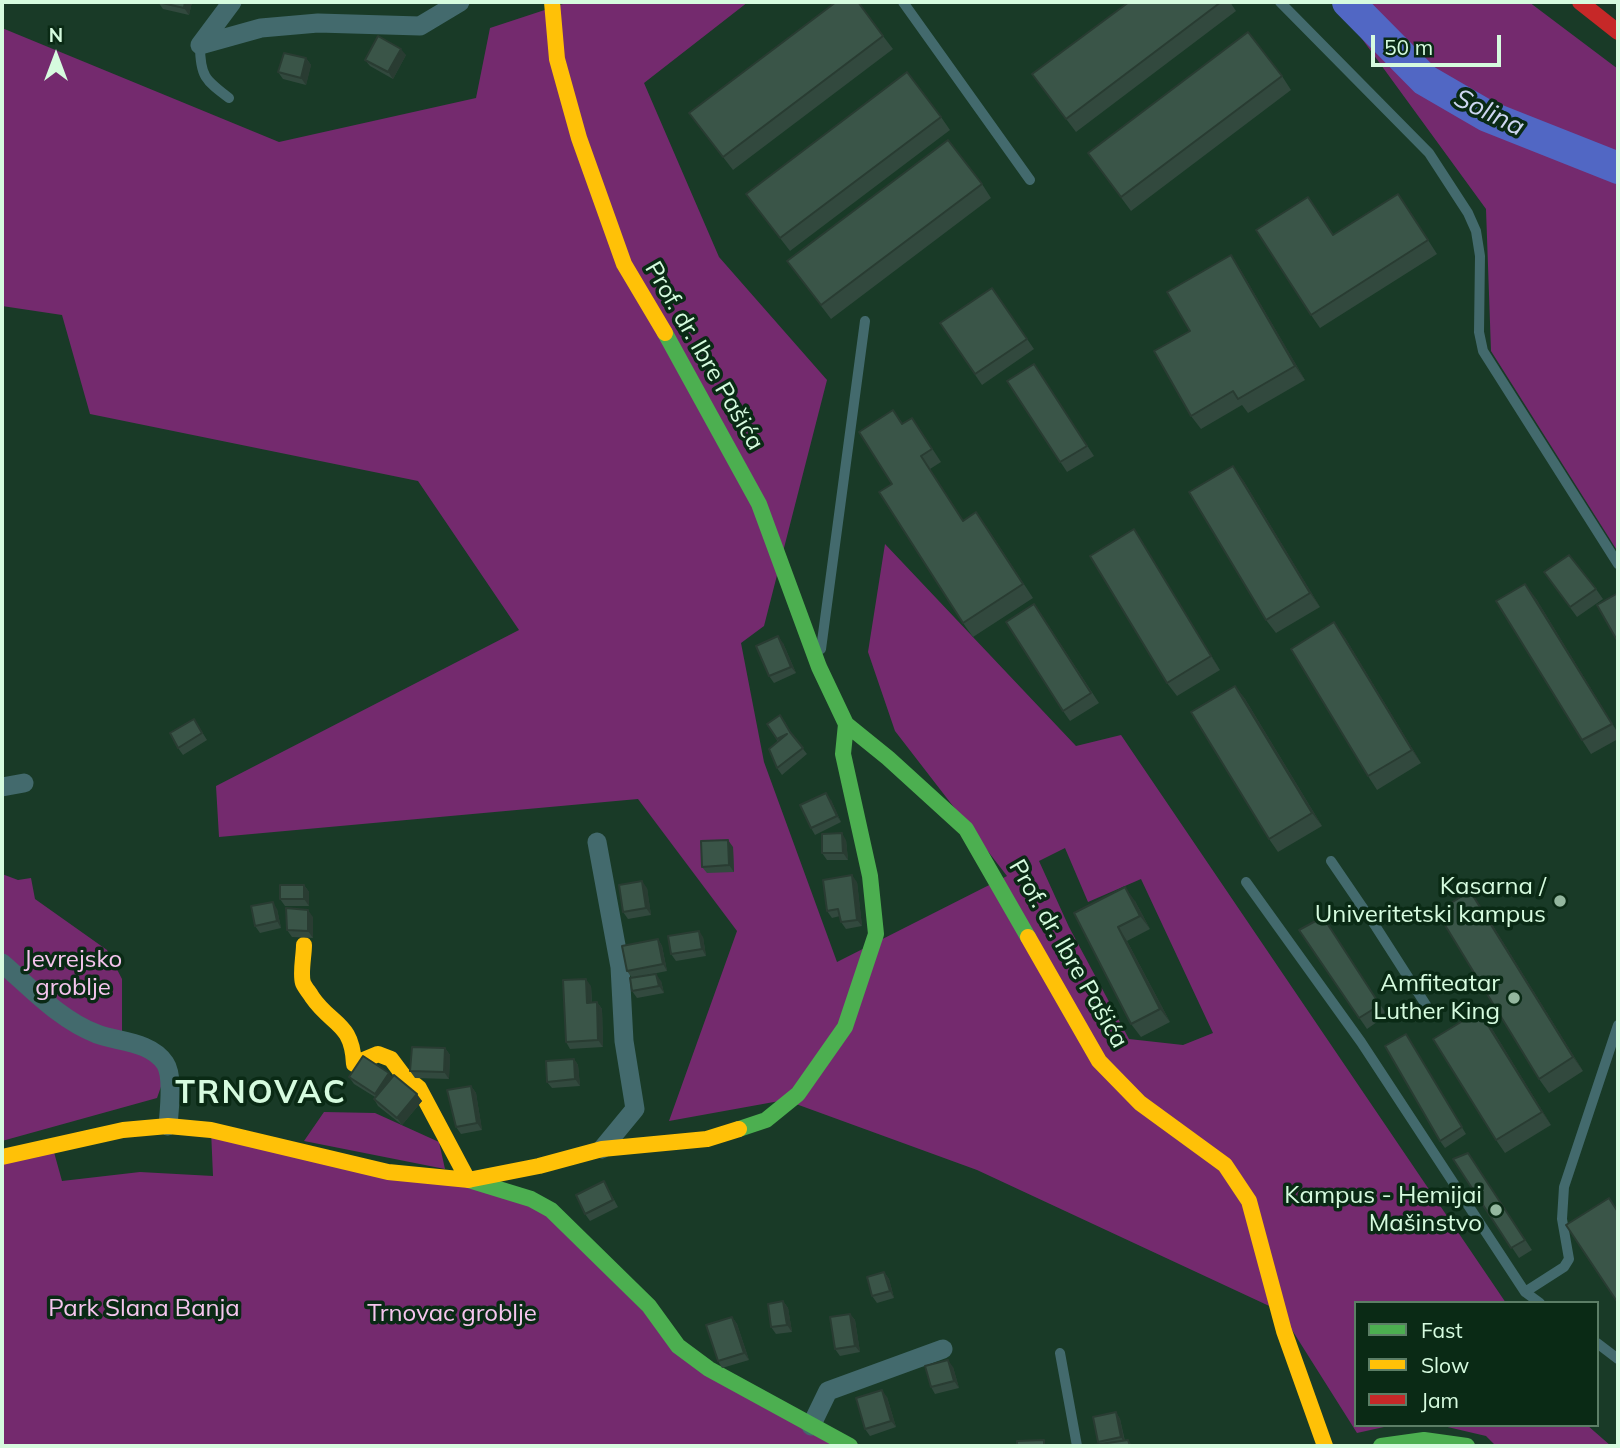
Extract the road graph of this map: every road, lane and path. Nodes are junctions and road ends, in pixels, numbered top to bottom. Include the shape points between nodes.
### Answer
1 (232, 2) edge
2 (460, 2) edge
3 (552, 2) edge
4 (903, 2) edge
5 (1280, 2) edge
6 (1580, 2) edge
7 (1618, 32) edge
8 (200, 45) junction
9 (229, 98) dead end
10 (1030, 180) dead end
11 (865, 321) dead end
12 (1618, 564) edge
13 (819, 667) junction
14 (846, 724) junction
15 (24, 783) dead end
16 (2, 787) edge
17 (597, 842) dead end
18 (1331, 861) dead end
19 (1246, 881) dead end
20 (304, 945) dead end
21 (2, 963) edge
22 (1426, 1005) dead end
23 (1618, 1025) edge
24 (168, 1126) junction
25 (602, 1149) junction
26 (2, 1157) edge
27 (468, 1180) junction
28 (1525, 1292) junction
29 (1537, 1301) edge
30 (1599, 1345) edge
31 (943, 1349) dead end
32 (1060, 1353) dead end
33 (1618, 1359) edge
34 (811, 1426) junction
35 (850, 1446) edge
36 (1077, 1446) edge
37 (1325, 1446) edge
38 (1381, 1446) edge
39 (1467, 1446) edge

1 - 8 street
2 - 8 street via 420,26 318,23 261,28
3 - 13 street, Prof. dr. Ibre Pašića via 556,59 624,264 759,504
4 - 10 lane
5 - 12 lane via 1429,153 1460,198 1476,231 1480,256 1483,351
6 - 7 street
8 - 9 lane via 206,81
11 - 13 lane
13 - 14 street, Prof. dr. Ibre Pašića
14 - 25 street, Prof. dr. Ibre Pašića via 843,754 870,876 876,934 845,1027 798,1094 766,1120 708,1139
14 - 37 street, Prof. dr. Ibre Pašića via 966,829 1099,1061 1140,1104 1225,1166 1249,1201 1284,1331
15 - 16 street
17 - 25 street via 620,967 624,1041 635,1109
18 - 22 lane
19 - 28 lane via 1361,1042
20 - 27 street via 303,983 319,1007 346,1033 354,1064 379,1054 391,1059 419,1088
21 - 24 street via 69,1018 96,1033 150,1050 166,1064
23 - 28 lane via 1564,1187 1562,1219 1569,1259
24 - 26 street, Prof. dr. Ibre Pašića via 123,1130
24 - 27 street, Prof. dr. Ibre Pašića via 211,1130 388,1172
25 - 27 street, Prof. dr. Ibre Pašića
27 - 34 street, Prof. dr. Ibre Pašića via 531,1199 551,1210 649,1306 678,1346 709,1369
28 - 29 lane
30 - 33 lane
31 - 34 street via 828,1391
32 - 36 lane
34 - 35 street, Prof. dr. Ibre Pašića
38 - 39 street via 1430,1439

